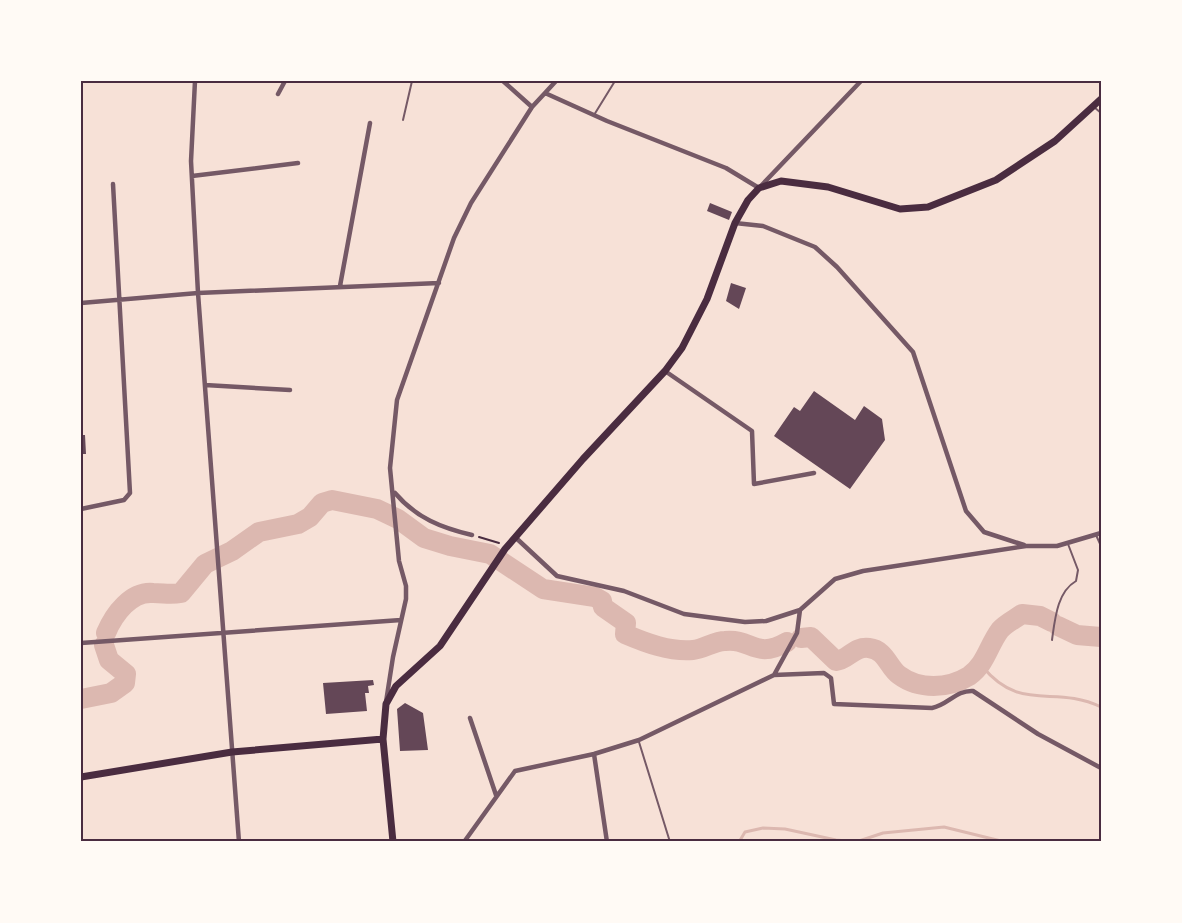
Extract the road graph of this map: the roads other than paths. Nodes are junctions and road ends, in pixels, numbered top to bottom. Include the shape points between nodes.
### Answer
1 (195, 81) edge
2 (285, 81) edge
3 (412, 81) edge
4 (503, 81) edge
5 (556, 81) edge
6 (615, 81) edge
7 (861, 81) edge
8 (545, 93) junction
9 (278, 94) dead end
10 (1101, 99) edge
11 (1093, 106) junction
12 (532, 107) junction
13 (1101, 113) edge
14 (594, 115) junction
15 (403, 120) dead end
16 (370, 123) dead end
17 (298, 164) dead end
18 (192, 176) junction
19 (113, 184) dead end
20 (759, 188) junction
21 (735, 223) junction
22 (439, 283) junction
23 (340, 286) junction
24 (198, 293) junction
25 (119, 300) junction
26 (81, 303) edge
27 (665, 371) junction
28 (205, 385) junction
29 (290, 390) dead end
30 (814, 473) dead end
31 (394, 491) junction
32 (81, 509) edge
33 (1099, 534) edge
34 (472, 535) road end
35 (515, 537) junction
36 (1068, 543) junction
37 (1026, 546) junction
38 (1101, 546) edge
39 (800, 610) junction
40 (401, 620) junction
41 (223, 631) junction
42 (1052, 640) dead end
43 (81, 643) edge
44 (774, 675) junction
45 (386, 704) junction
46 (470, 718) dead end
47 (383, 739) junction
48 (639, 740) junction
49 (232, 752) junction
50 (594, 754) junction
51 (1101, 768) edge
52 (81, 777) edge
53 (496, 795) junction
54 (239, 842) edge
55 (393, 842) edge
56 (464, 842) edge
57 (607, 842) edge
58 (670, 842) edge

1 - 18 street
2 - 9 street
3 - 15 lane
4 - 12 street
5 - 8 street
6 - 14 lane
7 - 20 street
8 - 12 street
8 - 14 street
10 - 11 main road
11 - 13 lane
11 - 20 main road via 1054,141 996,180 928,207 900,209 806,182 782,181
12 - 22 street via 471,203
14 - 20 street via 726,168
16 - 23 street
17 - 18 street
18 - 24 street
19 - 25 street
20 - 21 main road
21 - 27 main road via 707,299 682,348
21 - 37 street via 763,226 814,247 837,267 913,352 966,511 984,532
22 - 23 street
22 - 31 street via 397,400 390,468
23 - 24 street
24 - 25 street
24 - 28 street
25 - 26 street
25 - 32 street via 130,493 124,500
27 - 30 street via 752,431 754,484
27 - 35 main road
28 - 29 street
28 - 41 street
31 - 34 street via 413,512
31 - 40 street via 399,561 406,585
33 - 36 street
33 - 38 lane
35 - 39 street via 557,576 624,591 684,614 712,620 766,621
35 - 45 main road via 440,646 396,686
36 - 37 street
36 - 42 lane via 1078,570 1076,581 1066,587 1062,596
37 - 39 street via 863,571 835,579
39 - 44 street via 797,633
40 - 41 street
40 - 45 street
41 - 43 street
41 - 49 street
44 - 48 street
44 - 51 street via 824,673 831,678 834,704 932,708 942,706 960,692 973,691 1038,734
45 - 47 main road
46 - 53 street
47 - 49 main road
47 - 55 main road
48 - 50 street
48 - 58 lane
49 - 52 main road
49 - 54 street
50 - 53 street via 520,769
50 - 57 street
53 - 56 street

